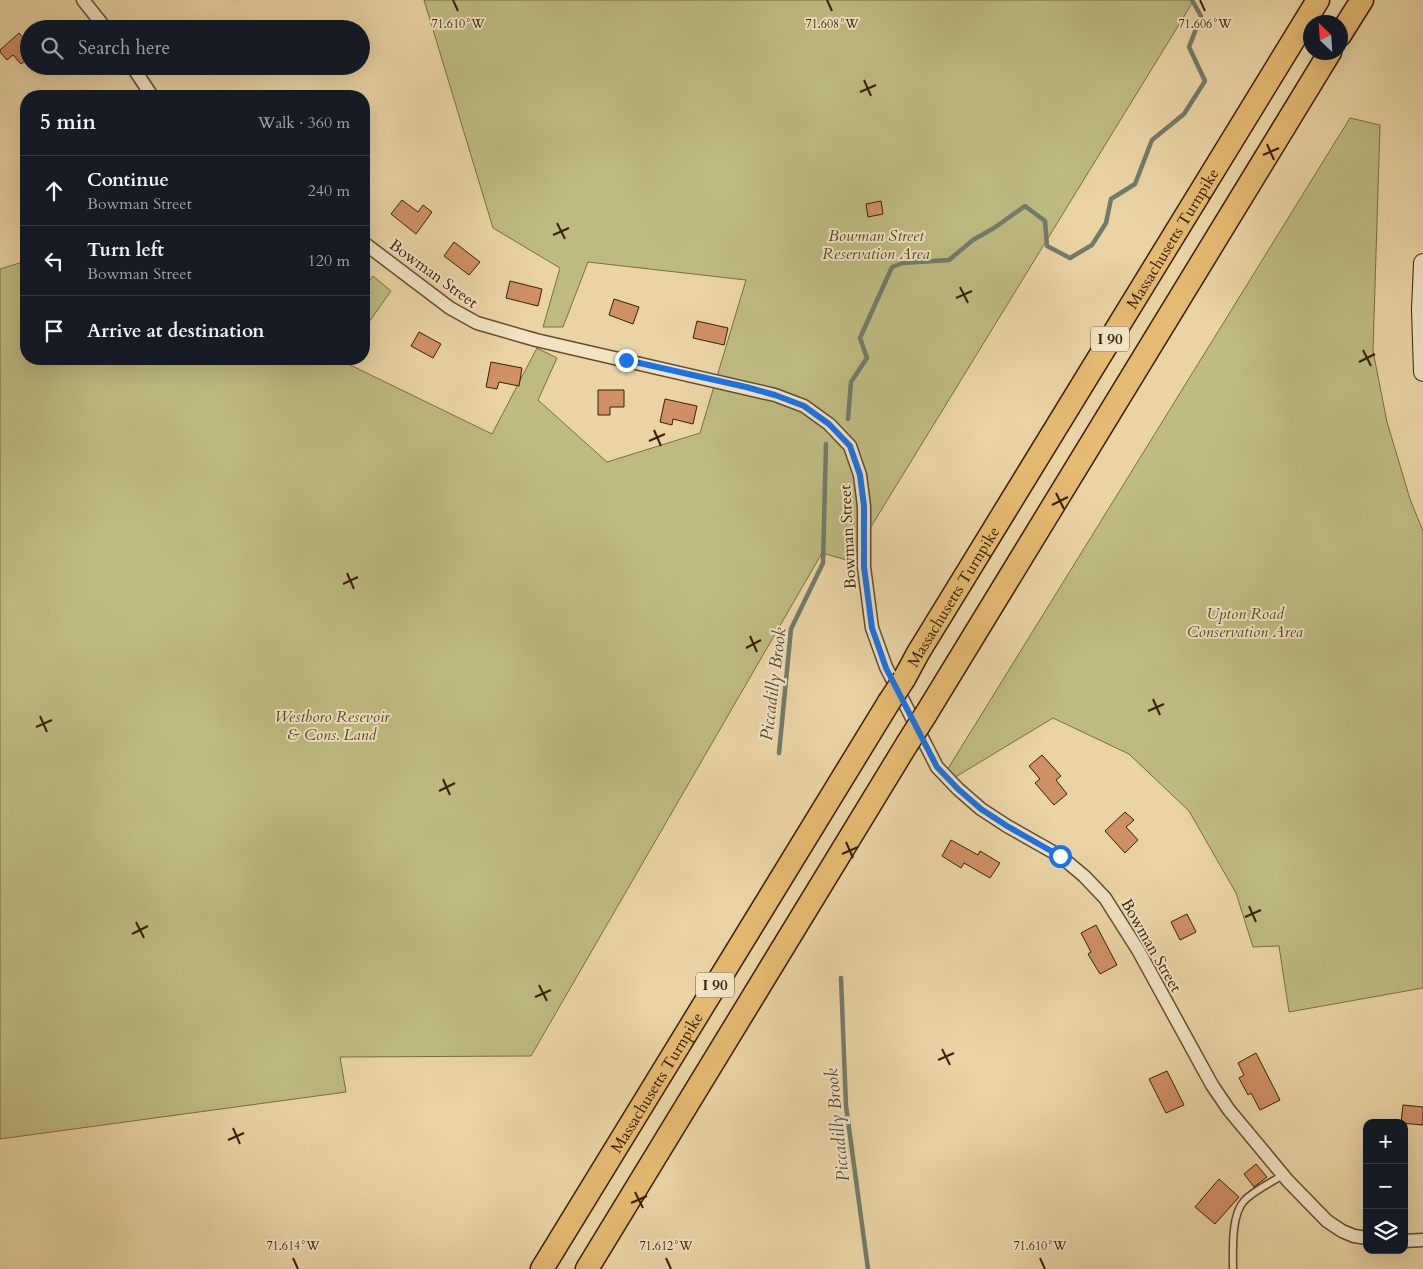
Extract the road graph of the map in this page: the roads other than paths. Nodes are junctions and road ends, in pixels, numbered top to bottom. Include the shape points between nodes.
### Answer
1 (84, 0) edge
2 (1318, 0) edge
3 (1362, 0) edge
4 (99, 20) edge
5 (1348, 22) edge
6 (1325, 60) edge
7 (138, 75) edge
8 (148, 90) edge
9 (370, 248) edge
10 (1423, 263) edge
11 (1423, 372) edge
12 (1283, 1174) junction
13 (1363, 1237) edge
14 (1423, 1240) edge
15 (1408, 1241) edge
16 (542, 1269) edge
17 (587, 1269) edge
18 (1233, 1269) edge

1 - 4 street
2 - 16 highway, Massachusetts Turnpike / I 90, bridge
3 - 5 highway
6 - 17 highway, I 90, bridge
7 - 8 street
9 - 12 street, Bowman Street via 450,308 477,323 536,340 775,395 804,406 829,424 850,446 860,475 864,506 864,567 872,628 886,668 937,767 981,809 1060,856 1105,898 1138,950 1212,1085
10 - 11 main road
12 - 13 street, Bowman Street via 1327,1221 1342,1231
12 - 18 lane via 1245,1200 1238,1211
14 - 15 street

